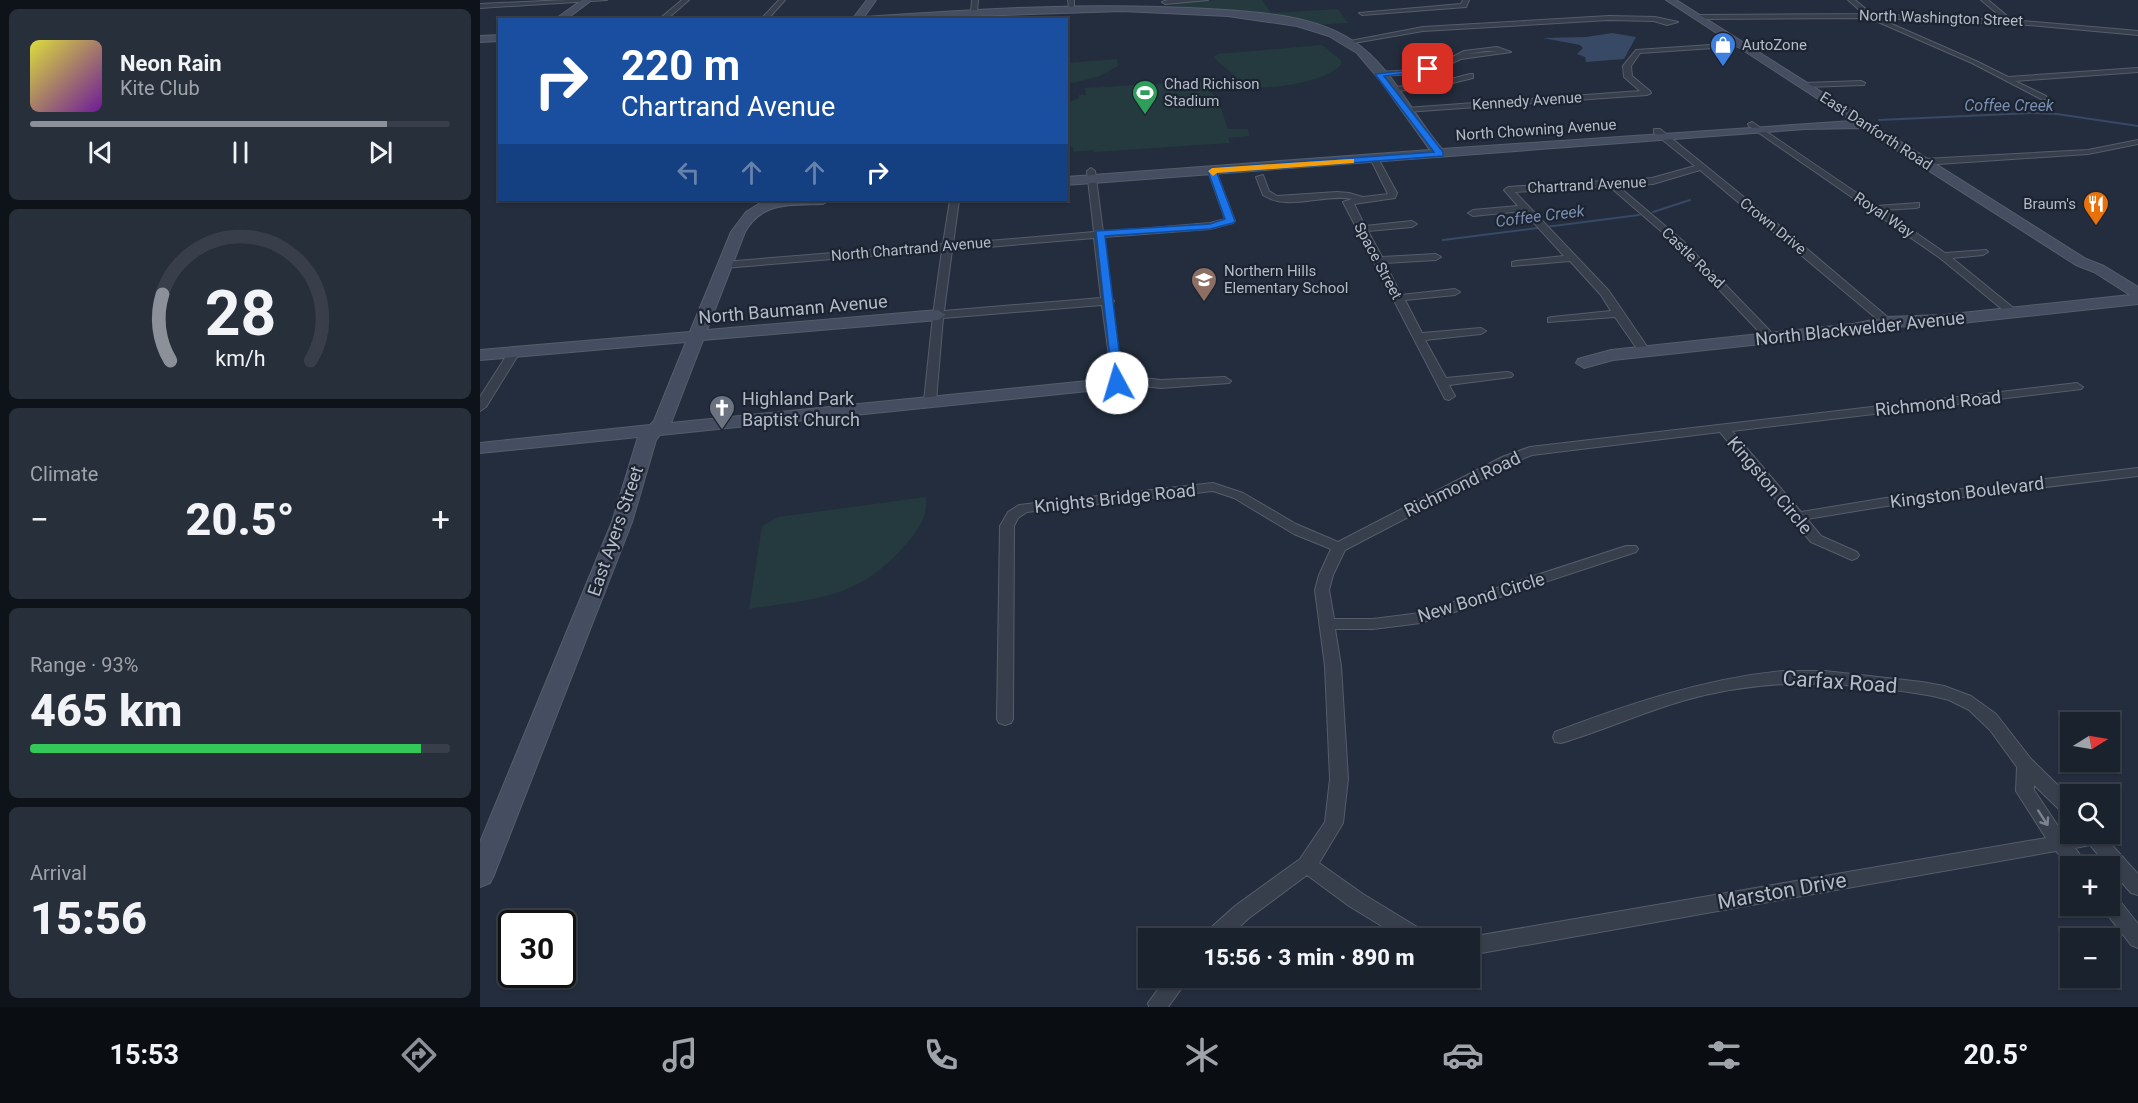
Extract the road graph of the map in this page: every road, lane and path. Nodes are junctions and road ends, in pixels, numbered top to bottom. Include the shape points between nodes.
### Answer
1 (487, 0) edge
2 (587, 0) edge
3 (604, 0) edge
4 (686, 0) edge
5 (782, 0) edge
6 (872, 0) edge
7 (975, 0) edge
8 (1205, 0) edge
9 (1402, 0) edge
10 (1466, 0) edge
11 (1670, 0) edge
12 (1851, 0) edge
13 (1984, 0) edge
14 (1164, 3) edge
15 (1072, 4) edge
16 (480, 5) edge
17 (1412, 10) junction
18 (974, 13) junction
19 (1362, 13) dead end
20 (1868, 15) junction
21 (561, 18) edge
22 (664, 18) edge
23 (766, 18) edge
24 (856, 18) edge
25 (875, 18) edge
26 (1654, 19) dead end
27 (1700, 19) junction
28 (2009, 20) junction
29 (2138, 33) edge
30 (480, 39) edge
31 (498, 39) edge
32 (1348, 42) junction
33 (1742, 45) junction
34 (1462, 57) junction
35 (2138, 70) edge
36 (1379, 74) junction
37 (1470, 76) dead end
38 (2007, 79) junction
39 (1861, 82) dead end
40 (1805, 85) junction
41 (1391, 89) junction
42 (2043, 98) dead end
43 (1406, 110) junction
44 (1853, 116) junction
45 (1865, 124) junction
46 (1756, 127) junction
47 (1661, 134) junction
48 (2138, 141) edge
49 (1437, 151) junction
50 (1375, 160) junction
51 (1928, 164) junction
52 (1701, 167) junction
53 (1212, 171) junction
54 (1068, 173) edge
55 (1092, 175) junction
56 (1260, 177) dead end
57 (1068, 181) edge
58 (1612, 185) junction
59 (1360, 199) junction
60 (776, 201) edge
61 (954, 201) edge
62 (1916, 205) dead end
63 (1525, 208) junction
64 (1877, 208) junction
65 (1473, 213) dead end
66 (1412, 224) dead end
67 (1361, 229) junction
68 (1100, 233) junction
69 (948, 246) junction
70 (1983, 252) dead end
71 (1943, 256) junction
72 (1436, 257) dead end
73 (1571, 258) junction
74 (1379, 260) junction
75 (2081, 262) junction
76 (1516, 264) dead end
77 (723, 265) junction
78 (1455, 292) dead end
79 (2138, 294) edge
80 (1398, 298) junction
81 (2138, 299) edge
82 (1109, 301) junction
83 (2012, 312) junction
84 (1619, 313) junction
85 (938, 315) junction
86 (1552, 320) dead end
87 (1887, 322) junction
88 (1481, 331) dead end
89 (697, 337) junction
90 (1419, 337) junction
91 (1770, 337) junction
92 (1644, 351) junction
93 (514, 352) junction
94 (480, 355) edge
95 (1584, 363) dead end
96 (1507, 375) dead end
97 (1225, 381) dead end
98 (1443, 382) junction
99 (1117, 383) junction
100 (2077, 387) dead end
101 (1449, 396) dead end
102 (930, 401) junction
103 (480, 407) edge
104 (1722, 428) junction
105 (655, 430) junction
106 (480, 448) edge
107 (2138, 472) edge
108 (1797, 517) junction
109 (1340, 548) junction
110 (1631, 549) dead end
111 (1852, 555) dead end
112 (1327, 624) junction
113 (1005, 719) dead end
114 (1561, 737) dead end
115 (2025, 765) junction
116 (2060, 797) edge
117 (2059, 842) junction
118 (2099, 844) edge
119 (2071, 856) edge
120 (1307, 865) junction
121 (480, 875) edge
122 (2138, 887) edge
123 (2120, 916) edge
124 (1224, 928) edge
125 (1402, 928) edge
126 (2138, 939) edge
127 (1480, 944) edge
128 (1171, 988) edge
129 (1158, 1003) dead end

1 - 16 street
2 - 3 street
2 - 16 street
2 - 21 street
4 - 22 street
5 - 23 street
6 - 24 street
7 - 18 street
8 - 14 street
9 - 17 street
10 - 17 street via 1464,6
11 - 27 street, East Danforth Road
12 - 20 street
13 - 28 street
14 - 15 street
14 - 32 street via 1269,18 1314,28
15 - 18 street
17 - 19 street
18 - 25 street
20 - 27 street, North Washington Street
20 - 28 street, North Washington Street
20 - 38 street
26 - 32 street via 1423,29
27 - 33 street, East Danforth Road
28 - 29 street, North Washington Street via 2115,27
30 - 31 street
32 - 36 street
33 - 40 street, East Danforth Road
33 - 43 street, Kennedy Avenue via 1638,51 1627,66 1628,77 1647,93
34 - 34 street via 1503,54 1508,52 1479,50 1461,54
34 - 36 street via 1428,69
35 - 38 street
36 - 41 street
37 - 41 street via 1428,87
38 - 42 street
39 - 40 street
40 - 44 street, East Danforth Road
41 - 43 street
43 - 49 street
44 - 45 street, East Danforth Road
44 - 46 street, North Chowning Avenue
45 - 46 street, North Chowning Avenue
45 - 51 street, East Danforth Road
46 - 47 street, North Chowning Avenue
46 - 64 street, Royal Way
47 - 49 street, North Chowning Avenue
47 - 52 street, Crown Drive
48 - 51 street via 2088,152
49 - 50 street, North Chowning Avenue
49 - 55 street, North Chowning Avenue
50 - 53 street, North Chowning Avenue
50 - 59 street, Space Street via 1392,196
51 - 75 street, East Danforth Road
52 - 58 street, Chartrand Avenue via 1653,182
52 - 87 street, Crown Drive
53 - 55 street, North Chowning Avenue
53 - 68 street via 1230,221 1210,226
54 - 55 street, North Chowning Avenue
55 - 57 street, North Chowning Avenue
55 - 68 street
56 - 59 street via 1264,191 1274,198 1344,195
58 - 63 street, Chartrand Avenue via 1508,190
58 - 91 street, Castle Road via 1680,243
59 - 67 street, Space Street via 1348,202
60 - 77 street, East Ayers Street via 742,222
61 - 69 street
62 - 64 street
63 - 65 street
63 - 73 street
64 - 71 street, Royal Way
66 - 67 street
67 - 74 street, Space Street
68 - 69 street, North Chartrand Avenue
68 - 82 street
69 - 77 street, North Chartrand Avenue
69 - 85 street
70 - 71 street
71 - 83 street, Royal Way
72 - 74 street
73 - 76 street
73 - 84 street
74 - 80 street, Space Street
75 - 79 street, East Danforth Road
75 - 81 street, East Danforth Road via 2087,270
77 - 89 street, East Ayers Street
78 - 80 street
80 - 90 street, Space Street
81 - 83 street, North Blackwelder Avenue
82 - 85 street, North Baumann Avenue
82 - 99 street
83 - 87 street, North Blackwelder Avenue
84 - 86 street
84 - 92 street
85 - 89 street, North Baumann Avenue
85 - 102 street
87 - 91 street, North Blackwelder Avenue
88 - 90 street
89 - 93 street, North Baumann Avenue
89 - 105 street, East Ayers Street via 662,423
90 - 98 street, Space Street
91 - 92 street, North Blackwelder Avenue
92 - 95 street, North Blackwelder Avenue
93 - 94 street, North Baumann Avenue
93 - 103 street
96 - 98 street
97 - 99 street
98 - 101 street, Space Street
99 - 102 street
100 - 104 street, Richmond Road
102 - 105 street
104 - 108 street, Kingston Circle
104 - 109 street, Richmond Road via 1530,451 1507,459
105 - 106 street
105 - 121 street, East Ayers Street via 647,438 622,522
107 - 108 street, Kingston Boulevard via 1886,502
108 - 111 street, Kingston Circle via 1816,539
109 - 112 street via 1322,590
109 - 113 street, Knights Bridge Road via 1274,518 1240,494 1213,487 1030,507 1014,513 1007,526
110 - 112 street, New Bond Circle via 1421,618
112 - 120 street via 1340,779 1334,824
114 - 115 street, Carfax Road via 1706,687 1817,676 1941,690 1959,697 1976,706 2000,729
115 - 116 street, Carfax Road
115 -> 117 street via 2025,791
117 - 119 street
117 - 127 street, Marston Drive
118 - 122 street
120 - 124 street
120 - 125 street
123 - 126 street
128 - 129 street

